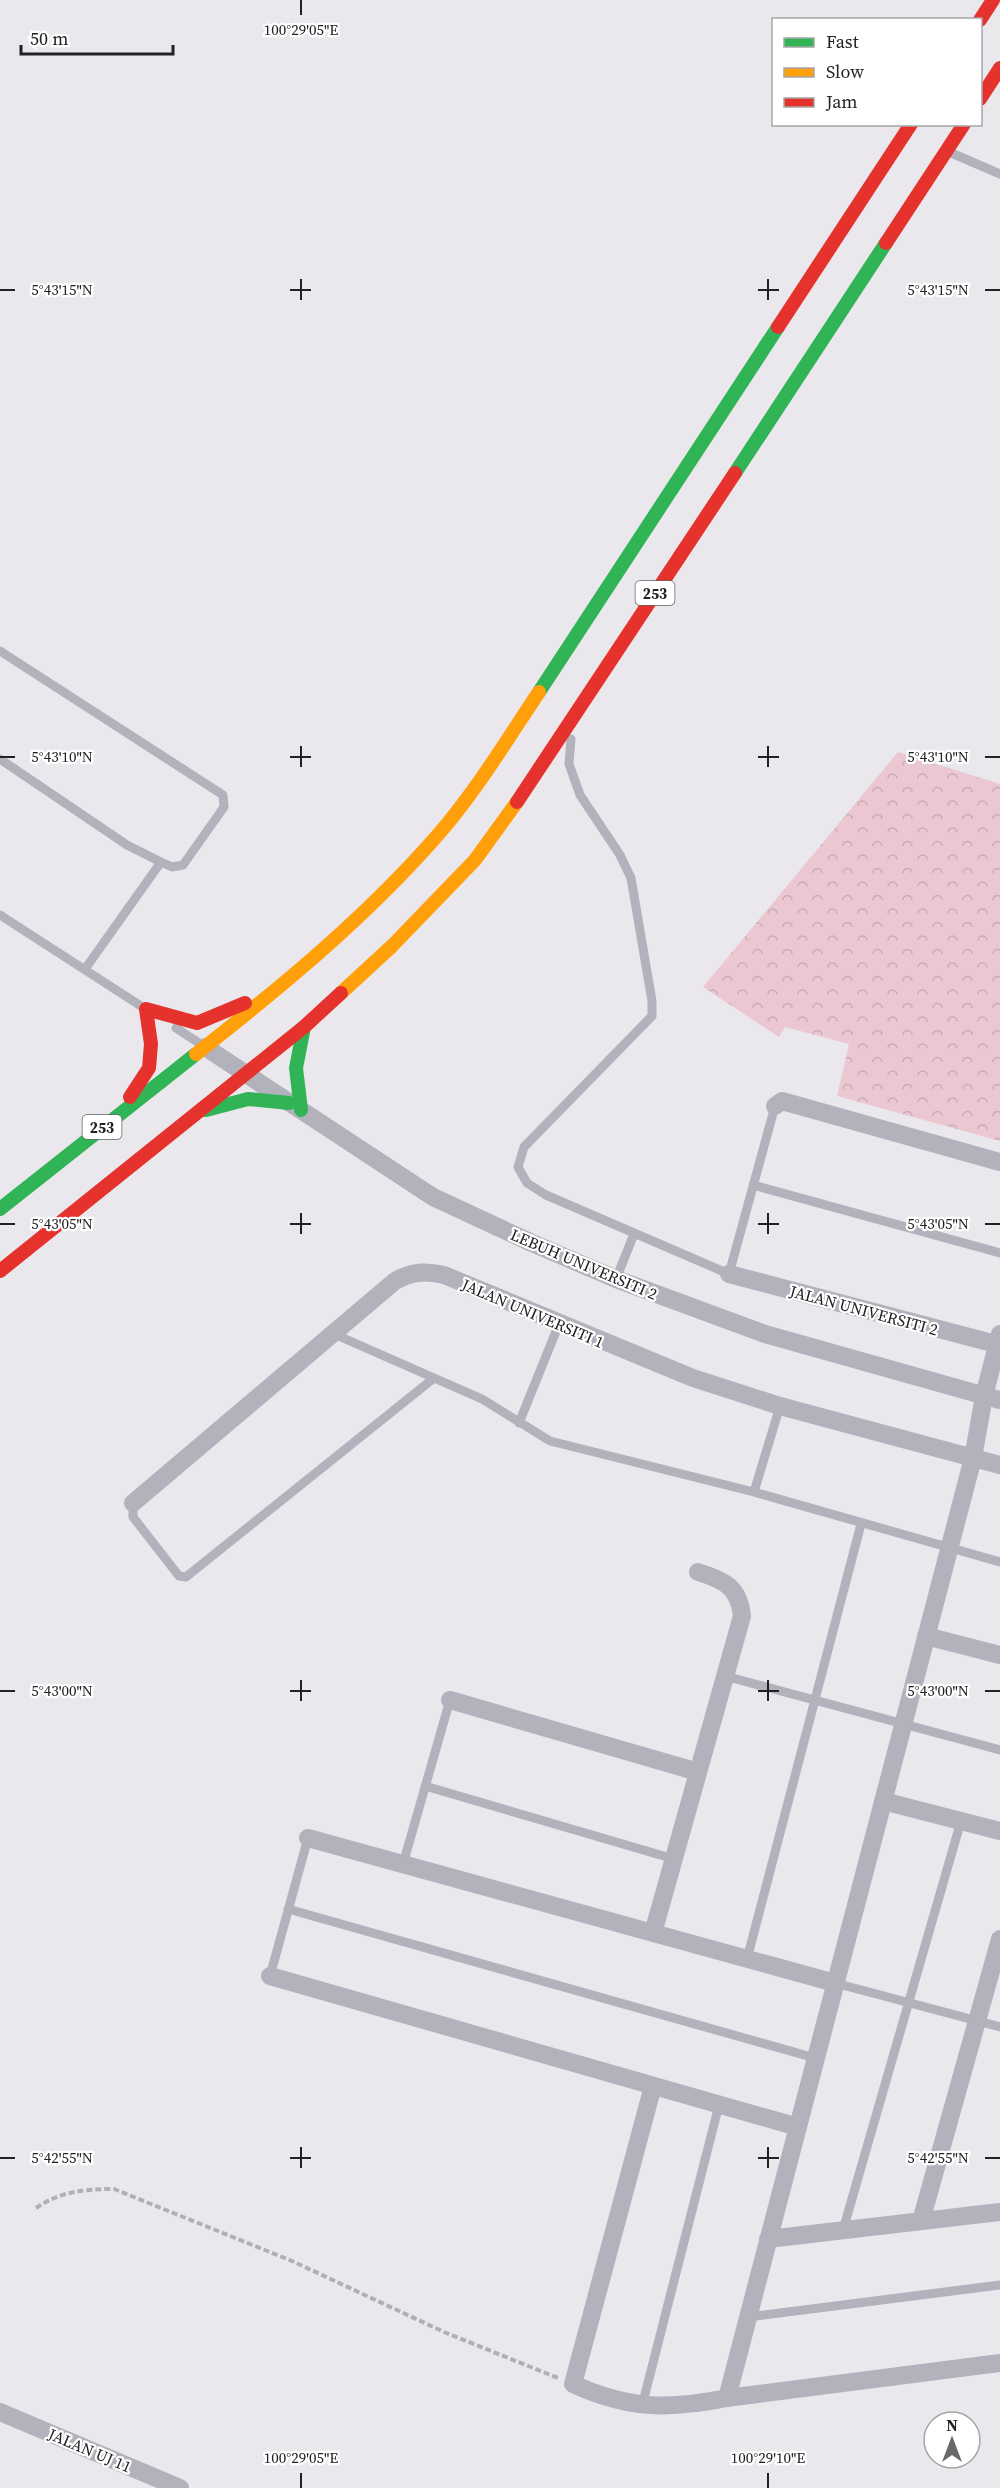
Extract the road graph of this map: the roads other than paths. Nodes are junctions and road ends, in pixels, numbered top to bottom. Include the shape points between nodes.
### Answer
1 (993, 0) edge
2 (981, 18) edge
3 (1000, 68) edge
4 (982, 97) edge
5 (909, 126) edge
6 (963, 126) edge
7 (947, 151) junction
8 (1000, 174) edge
9 (0, 651) edge
10 (573, 718) junction
11 (0, 759) edge
12 (161, 862) junction
13 (0, 915) edge
14 (85, 969) junction
15 (280, 988) junction
16 (146, 1009) junction
17 (304, 1027) junction
18 (205, 1047) junction
19 (245, 1074) junction
20 (295, 1106) junction
21 (775, 1106) joint
22 (198, 1112) junction
23 (118, 1115) junction
24 (1000, 1161) edge
25 (753, 1185) junction
26 (0, 1209) edge
27 (634, 1233) junction
28 (1000, 1253) edge
29 (0, 1271) edge
30 (729, 1274) junction
31 (616, 1279) junction
32 (559, 1324) junction
33 (334, 1334) junction
34 (999, 1341) edge
35 (434, 1378) junction
36 (992, 1398) edge
37 (780, 1406) junction
38 (519, 1423) junction
39 (973, 1458) junction
40 (1000, 1465) edge
41 (754, 1492) junction
42 (133, 1503) joint
43 (861, 1524) junction
44 (949, 1549) junction
45 (1000, 1562) edge
46 (698, 1572) dead end
47 (926, 1636) junction
48 (1000, 1655) edge
49 (725, 1676) junction
50 (450, 1700) joint
51 (814, 1700) junction
52 (903, 1724) junction
53 (1000, 1750) edge
54 (698, 1772) junction
55 (425, 1786) junction
56 (883, 1801) junction
57 (961, 1821) junction
58 (1000, 1831) edge
59 (308, 1838) joint
60 (674, 1859) junction
61 (403, 1864) junction
62 (288, 1909) junction
63 (653, 1933) junction
64 (1000, 1939) edge
65 (747, 1959) junction
66 (270, 1976) joint
67 (835, 1983) junction
68 (908, 2003) junction
69 (977, 2021) junction
70 (1000, 2027) edge
71 (815, 2058) junction
72 (653, 2086) junction
73 (720, 2105) junction
74 (798, 2127) junction
75 (1000, 2211) edge
76 (921, 2221) junction
77 (843, 2230) junction
78 (768, 2239) junction
79 (1000, 2286) edge
80 (748, 2317) junction
81 (1000, 2363) edge
82 (727, 2397) junction
83 (642, 2406) junction
84 (0, 2412) edge
85 (152, 2483) edge
86 (180, 2488) edge

1 - 2 main road
3 - 4 main road
5 - 15 main road, 253 via 501,749 444,828 362,916
6 - 7 main road, 253
7 - 8 lane
7 - 10 main road, 253
9 - 12 lane via 223,795 224,807 183,865 172,867
10 - 17 main road, 253 via 475,860 392,946
10 - 27 lane via 569,765 580,795 631,878 652,1016 525,1147 518,1167 527,1183 546,1195
11 - 12 lane via 127,844
12 - 14 lane
13 - 14 lane
14 - 16 lane
15 - 16 main road via 197,1023
15 - 18 main road, 253
16 - 18 lane
16 - 23 main road via 151,1044 149,1068
17 - 19 main road, 253
17 - 20 main road via 294,1063
18 - 19 street, LEBUH UNIVERSITI 2
18 - 23 main road, 253
19 - 20 street, LEBUH UNIVERSITI 2
19 - 22 main road, 253
20 - 22 main road via 248,1099
20 - 31 street, LEBUH UNIVERSITI 2 via 433,1197
21 - 24 street via 782,1101
21 - 25 lane
22 - 29 main road, 253
23 - 26 main road, 253
25 - 28 lane
25 - 30 lane
27 - 30 lane
27 - 31 lane
30 - 34 street, JALAN UNIVERSITI 2
31 - 36 street, LEBUH UNIVERSITI 2 via 765,1334
32 - 33 street, JALAN UNIVERSITI 1 via 427,1271 411,1272 396,1281
32 - 37 street, JALAN UNIVERSITI 1 via 693,1378
32 - 38 lane
33 - 35 lane
33 - 42 street, JALAN UNIVERSITI 1
34 - 36 street
35 - 38 lane via 501,1409
35 - 42 lane via 186,1577 179,1576 133,1517
36 - 39 street
37 - 39 street, JALAN UNIVERSITI 1
37 - 41 lane
38 - 41 lane via 550,1441
39 - 40 street, JALAN UNIVERSITI 1
39 - 44 street
41 - 43 lane
43 - 44 lane
43 - 51 lane
44 - 45 lane
44 - 47 street
46 - 49 street via 733,1587 741,1603 742,1616
47 - 48 street
47 - 52 street
49 - 51 lane
49 - 54 street
50 - 54 street
50 - 55 lane
51 - 52 lane
51 - 65 lane
52 - 53 lane
52 - 56 street
54 - 60 street
55 - 60 lane
55 - 61 lane
56 - 57 street
56 - 67 street
57 - 58 street
57 - 68 lane
59 - 61 street
59 - 62 lane
60 - 63 street
61 - 63 street
62 - 66 lane
62 - 71 lane
63 - 65 street
64 - 69 street
65 - 67 street
66 - 72 street
67 - 68 lane
67 - 71 street
68 - 69 lane
68 - 77 lane
69 - 70 lane
69 - 76 street
71 - 74 street
72 - 73 street
72 - 83 street via 573,2384 613,2400
73 - 74 street
73 - 83 lane
74 - 78 street
75 - 76 street
76 - 77 street
77 - 78 street
78 - 80 street
79 - 80 lane
80 - 82 street
81 - 82 street
82 - 83 street via 683,2406
84 - 85 street, JALAN UJ 11
85 - 86 street, JALAN UJ 11

